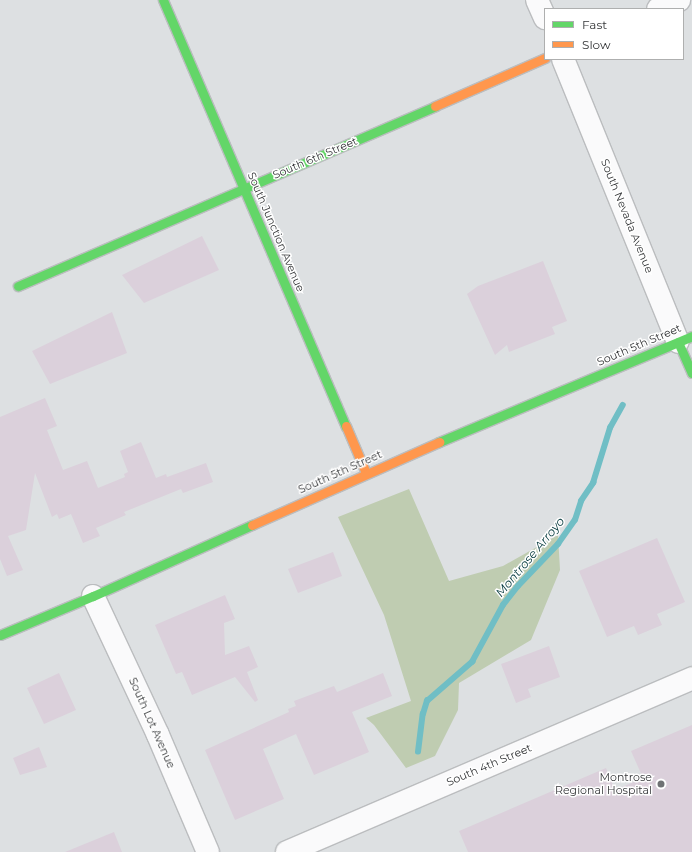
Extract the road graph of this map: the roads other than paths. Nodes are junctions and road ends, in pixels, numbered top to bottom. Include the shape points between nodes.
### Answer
1 (163, 0) edge
2 (537, 0) edge
3 (679, 0) edge
4 (660, 8) edge
5 (544, 16) edge
6 (544, 58) edge
7 (563, 60) edge
8 (245, 188) junction
9 (18, 286) dead end
10 (685, 339) edge
11 (692, 373) edge
12 (366, 473) junction
13 (93, 596) junction
14 (0, 635) edge
15 (692, 678) edge
16 (208, 852) edge
17 (287, 852) edge

1 - 8 street, South Junction Avenue
2 - 5 street
3 - 4 street
6 - 8 street, South 6th Street
7 - 10 street, South Nevada Avenue
8 - 9 street, South 6th Street
8 - 12 street, South Junction Avenue
10 - 11 street, South Nevada Avenue
10 - 12 street, South 5th Street
12 - 13 street, South 5th Street
13 - 14 street, South 5th Street
13 - 16 street, South Lot Avenue via 158,735
15 - 17 street, South 4th Street

